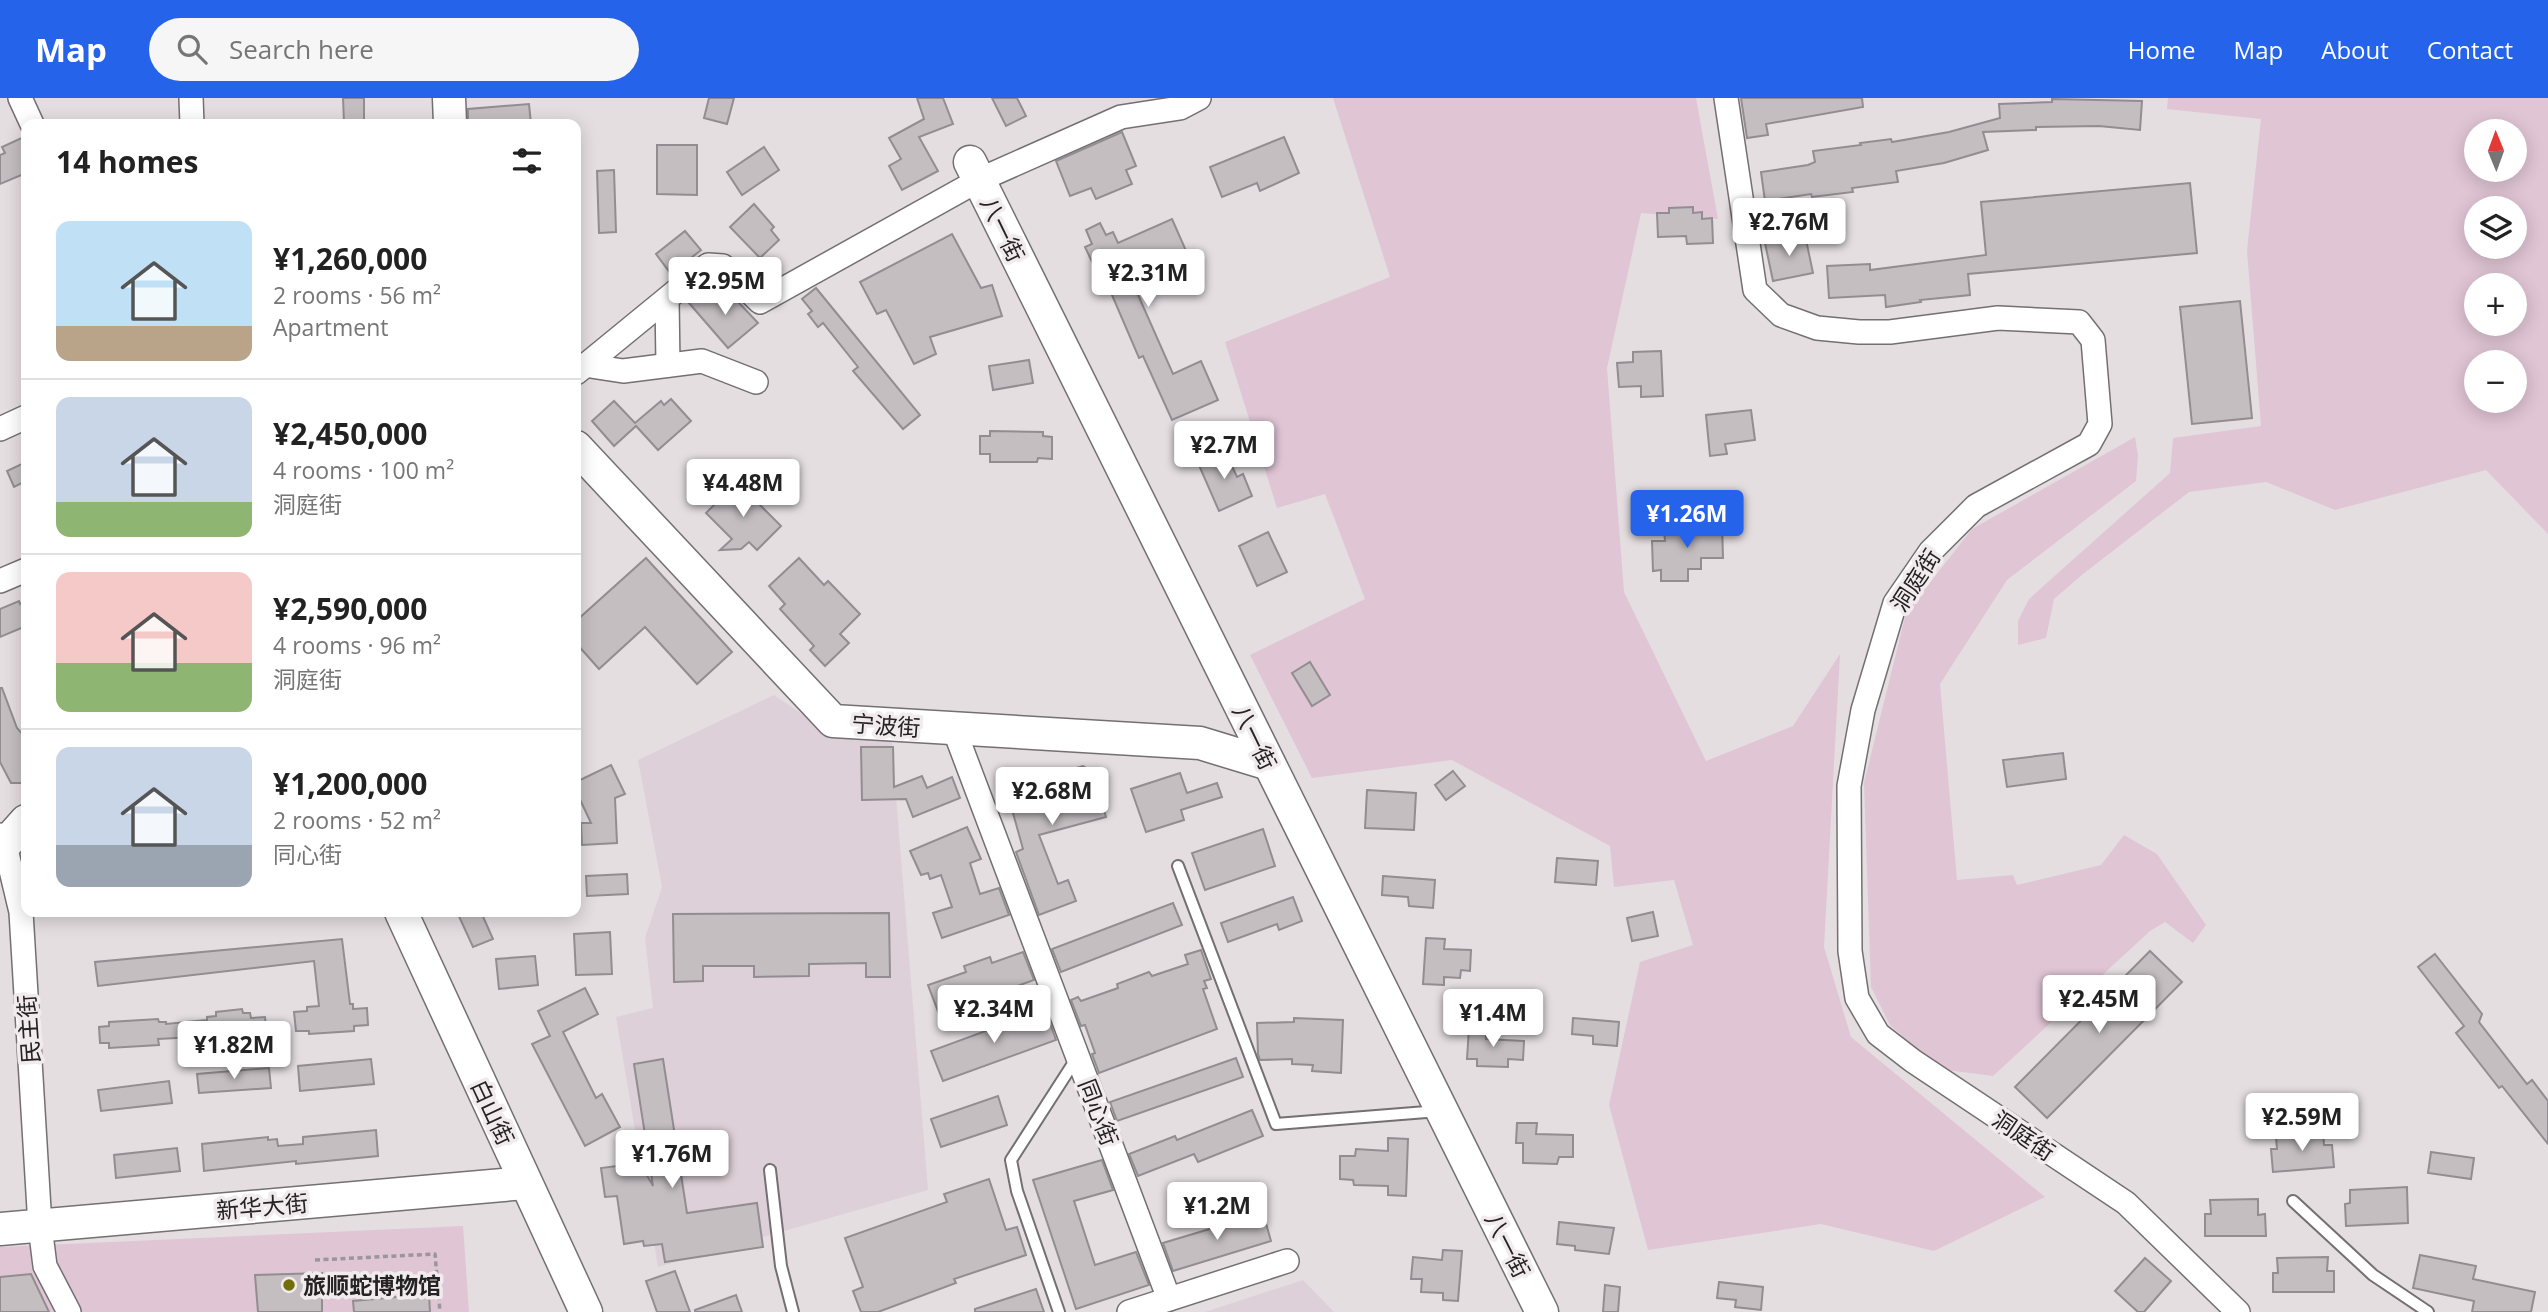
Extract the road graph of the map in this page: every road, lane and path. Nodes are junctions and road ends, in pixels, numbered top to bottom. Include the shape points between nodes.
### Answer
1 (20, 98) edge
2 (191, 98) edge
3 (449, 98) edge
4 (1199, 98) edge
5 (1726, 98) edge
6 (30, 119) edge
7 (192, 119) edge
8 (450, 119) edge
9 (974, 171) junction
10 (667, 299) junction
11 (668, 365) junction
12 (581, 368) edge
13 (581, 369) edge
14 (756, 382) dead end
15 (21, 419) edge
16 (0, 429) edge
17 (581, 452) edge
18 (21, 571) edge
19 (0, 581) edge
20 (954, 729) junction
21 (1269, 764) junction
22 (21, 826) edge
23 (2, 843) edge
24 (1178, 866) dead end
25 (21, 912) edge
26 (21, 917) edge
27 (403, 917) edge
28 (1078, 1057) junction
29 (1442, 1111) junction
30 (770, 1170) dead end
31 (525, 1183) junction
32 (2293, 1202) dead end
33 (40, 1226) junction
34 (0, 1229) edge
35 (314, 1260) dead end
36 (1287, 1261) dead end
37 (1169, 1299) junction
38 (69, 1312) edge
39 (440, 1312) edge
40 (586, 1312) edge
41 (793, 1312) edge
42 (1059, 1312) edge
43 (1129, 1312) edge
44 (1542, 1312) edge
45 (2238, 1312) edge
46 (2428, 1312) edge

1 - 6 street
2 - 7 street
3 - 8 street
4 - 9 street via 1180,107 1121,117
5 - 45 street, 洞庭街 via 1755,290 1781,315 1817,328 1859,332 1998,318 2079,322 2093,340 2099,424 2089,444 1976,506 1930,552 1895,603 1863,709 1849,786 1850,951 1857,998 1878,1034 2126,1203
9 - 10 street via 760,302 723,266 708,265
9 - 21 street, 八一街
10 - 11 street
10 - 12 street
11 - 13 street via 623,371
11 - 14 street via 702,361
15 - 16 street
17 - 20 street, 宁波街 via 833,721
18 - 19 street
20 - 21 street, 宁波街 via 1200,744
20 - 28 street, 同心街
21 - 29 street, 八一街
22 - 23 street
23 - 25 street, 民主街
24 - 29 lane via 1276,1124
26 - 33 street, 民主街
27 - 31 street, 白山街
28 - 37 street, 同心街
28 - 42 lane via 1011,1160 1017,1191
29 - 44 street, 八一街
30 - 41 lane via 781,1266
31 - 33 street, 新华大街
31 - 40 street, 白山街
32 - 46 lane via 2373,1275
33 - 34 street, 新华大街
33 - 38 street, 民主街 via 45,1266
35 - 39 path via 435,1254
36 - 37 street
37 - 43 street

